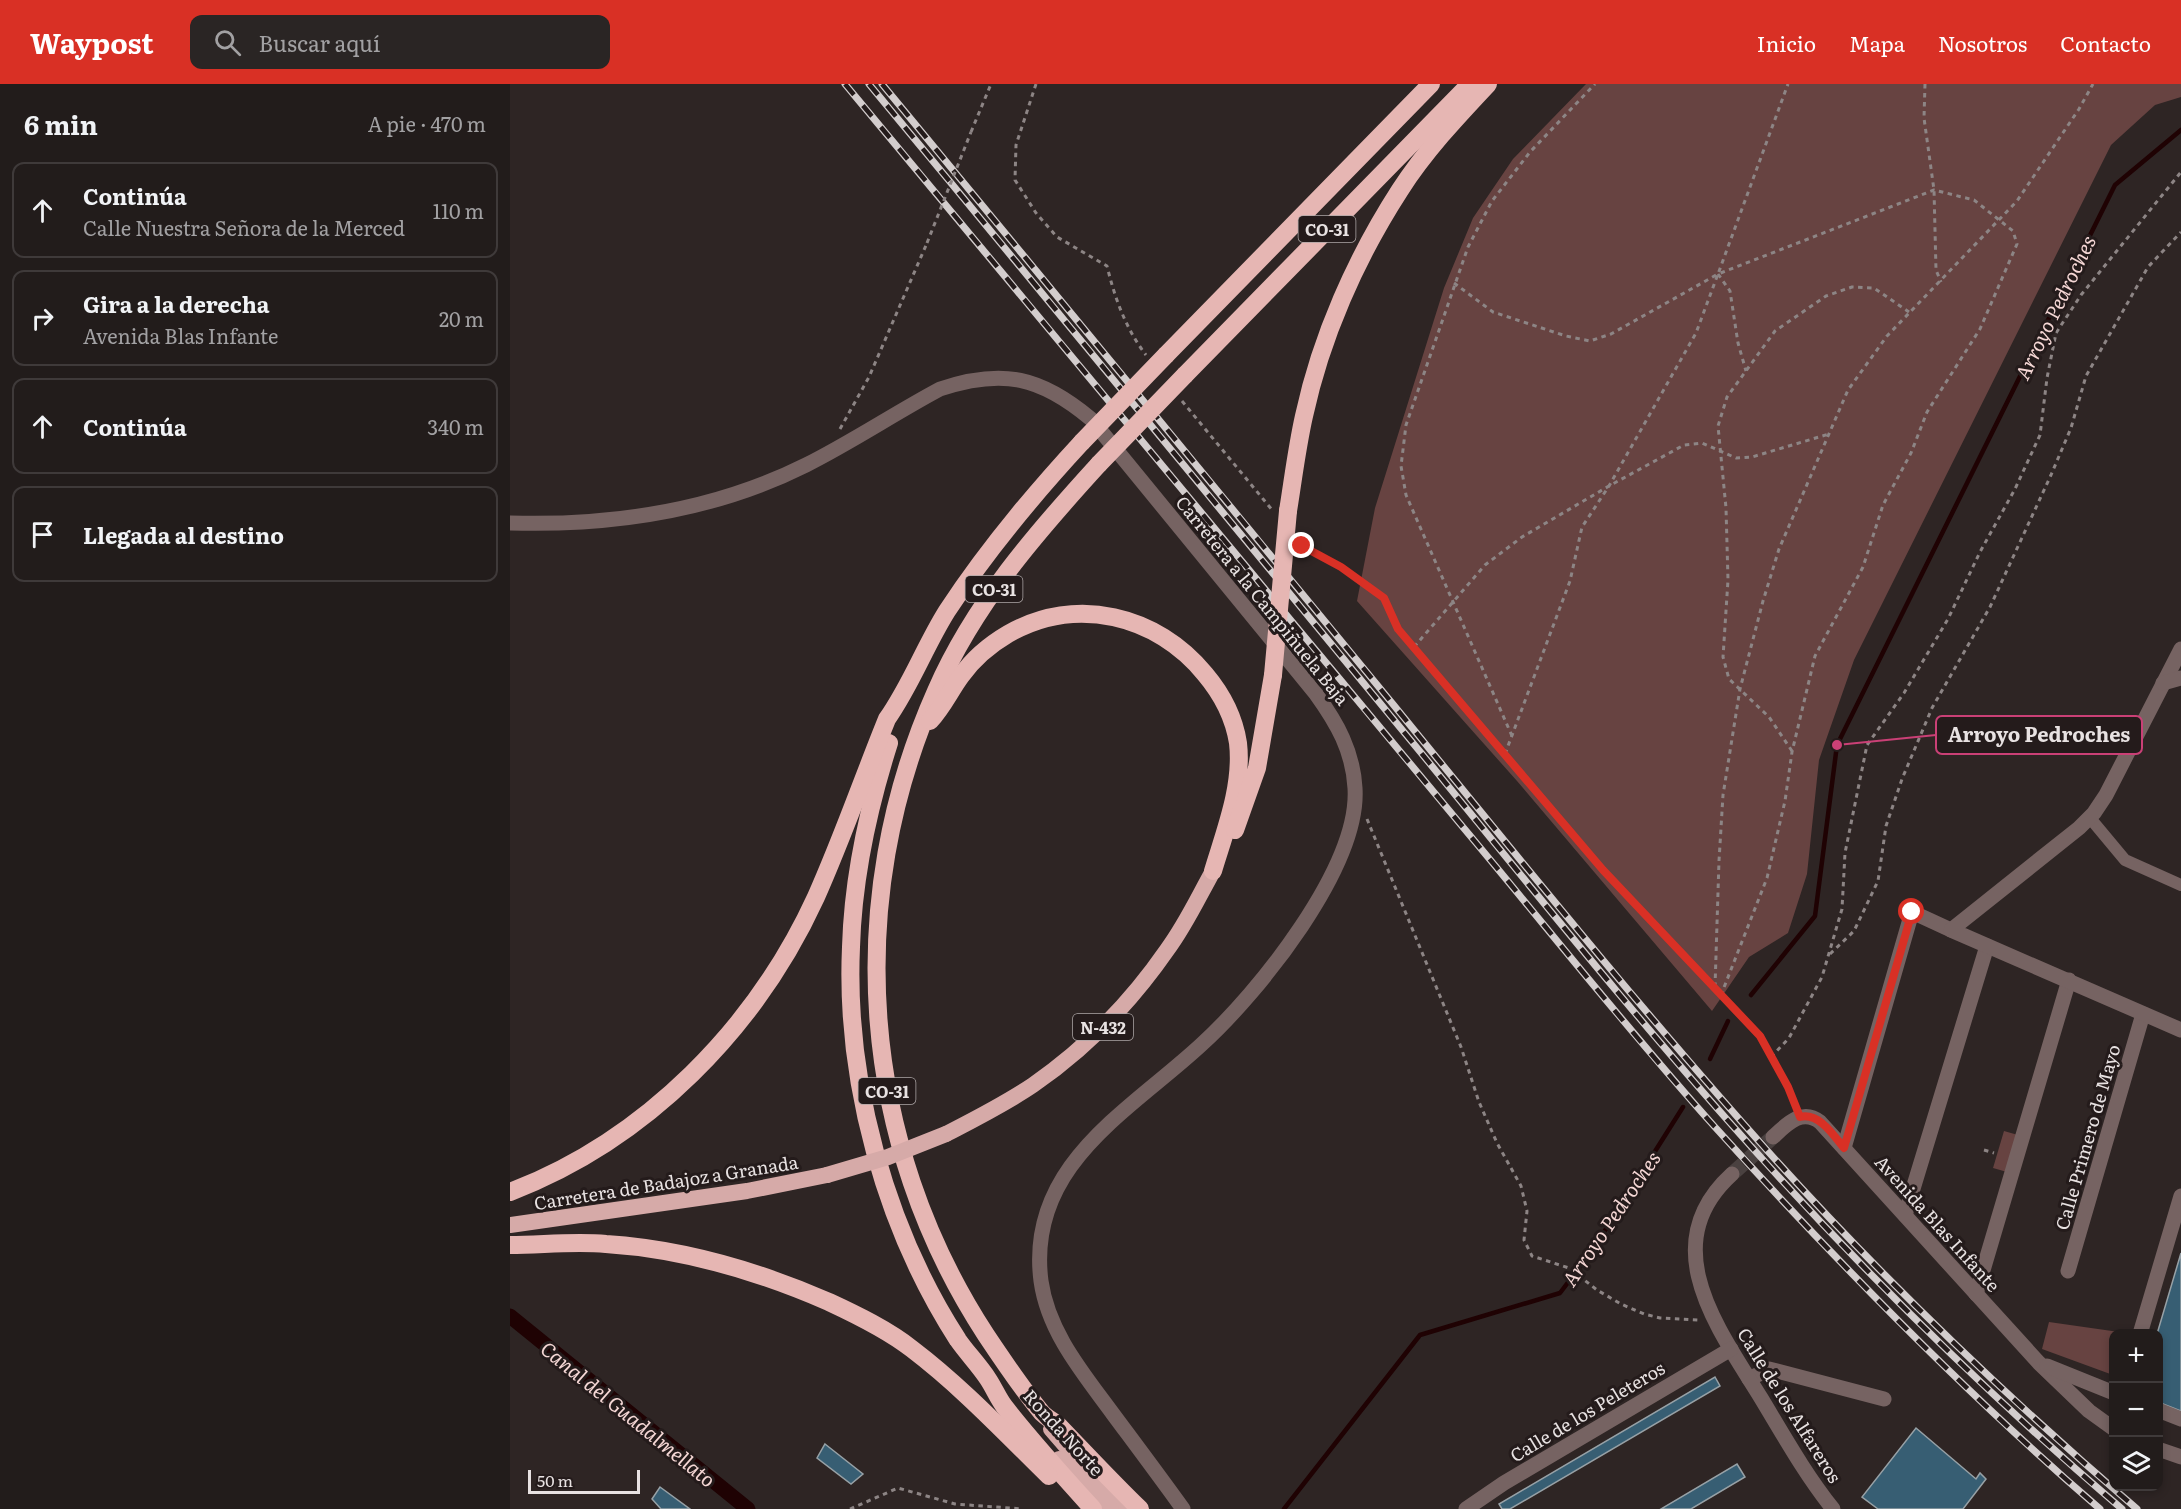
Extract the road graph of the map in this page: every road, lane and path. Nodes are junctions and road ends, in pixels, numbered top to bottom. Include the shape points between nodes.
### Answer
1 (991, 84) edge
2 (1036, 84) edge
3 (1431, 84) edge
4 (1470, 84) edge
5 (1488, 84) edge
6 (1595, 84) edge
7 (1788, 84) edge
8 (1925, 84) edge
9 (2093, 84) edge
10 (2181, 172) edge
11 (1934, 190) junction
12 (2000, 220) junction
13 (2181, 232) edge
14 (1718, 274) junction
15 (1941, 282) junction
16 (1454, 283) junction
17 (1909, 312) junction
18 (1157, 357) junction
19 (1746, 371) junction
20 (1176, 393) dead end
21 (1829, 434) junction
22 (836, 435) dead end
23 (1720, 451) junction
24 (1609, 486) junction
25 (1281, 513) junction
26 (510, 523) edge
27 (1296, 538) dead end
28 (1452, 602) junction
29 (1414, 647) junction
30 (2181, 649) edge
31 (2181, 678) edge
32 (2163, 683) junction
33 (1740, 689) junction
34 (902, 698) junction
35 (919, 734) junction
36 (1512, 736) junction
37 (1792, 752) junction
38 (1505, 754) junction
39 (1356, 790) junction
40 (2090, 818) junction
41 (1213, 872) junction
42 (2181, 885) edge
43 (1951, 930) junction
44 (1987, 946) junction
45 (1828, 955) junction
46 (2068, 980) junction
47 (1715, 988) junction
48 (1721, 995) junction
49 (2143, 1014) junction
50 (2181, 1030) edge
51 (1771, 1057) junction
52 (1803, 1116) junction
53 (1773, 1137) tunnel mouth
54 (1844, 1148) junction
55 (1984, 1150) dead end
56 (1994, 1153) dead end
57 (1732, 1174) tunnel mouth
58 (510, 1192) edge
59 (2181, 1196) edge
60 (1905, 1215) junction
61 (510, 1225) edge
62 (510, 1245) edge
63 (2068, 1271) dead end
64 (1976, 1294) junction
65 (1715, 1321) junction
66 (2141, 1329) edge
67 (1731, 1349) junction
68 (2039, 1363) junction
69 (1749, 1379) junction
70 (989, 1380) junction
71 (2109, 1391) edge
72 (1884, 1399) dead end
73 (2163, 1412) edge
74 (1044, 1415) junction
75 (2181, 1419) edge
76 (2109, 1424) edge
77 (2163, 1451) edge
78 (2181, 1457) edge
79 (956, 1504) junction
80 (850, 1509) edge
81 (959, 1509) edge
82 (1023, 1509) edge
83 (1082, 1509) edge
84 (1093, 1509) edge
85 (1111, 1509) edge
86 (1126, 1509) edge
87 (1140, 1509) edge
88 (1183, 1509) edge
89 (1466, 1509) edge
90 (1833, 1509) edge

1 - 22 path, bridge via 869,377
2 - 18 path via 1016,145 1015,180 1057,237 1107,266 1116,300 1135,340
3 - 18 highway, CO-31
4 - 35 highway, CO-31, bridge via 1046,523 995,587 962,640 936,689
5 - 25 highway via 1445,129 1400,189 1359,262 1324,346
6 - 16 path via 1530,153 1492,201
7 - 14 path
8 - 11 path via 1924,118
9 - 12 path via 2017,201
10 - 45 path via 2080,295 2056,333 2036,444 1948,619 1904,693 1867,745 1845,853 1842,909
11 - 12 path via 1974,200
11 - 14 path
11 - 15 path via 1936,270
12 - 15 path
12 - 37 path via 2013,231 2017,244 1980,329 1927,412 1911,453 1882,505 1863,567 1815,656
13 - 45 path via 2148,267 2086,376 2071,428 2051,475 1990,606 1932,708 1902,778 1886,826 1878,881 1854,931
14 - 16 path via 1611,334 1590,341 1493,312
14 - 19 path via 1730,291
14 - 24 path via 1696,333
15 - 17 path
16 - 28 path via 1406,425 1401,466 1406,495
17 - 19 path via 1874,288 1852,287 1826,296 1775,331
17 - 21 path via 1848,390
18 - 34 highway, CO-31, bridge via 1031,497 991,548 946,612
19 - 23 path via 1727,396 1718,426
20 - 25 path
21 - 23 path via 1752,457 1736,458
21 - 33 path via 1779,549
23 - 24 path via 1702,443 1684,445
23 - 33 path via 1728,580 1723,657 1729,679
24 - 28 path via 1522,537 1485,566
24 - 36 path via 1582,527 1570,581
25 - 41 highway, bridge via 1273,675 1257,768 1234,834
26 - 39 street, Carretera a la Campiñuela Baja via 608,521 716,500 807,465 940,388 986,377 1030,382 1071,402 1091,419 1316,694 1346,744
27 - 29 path via 1302,546 1341,567 1384,598 1398,629
28 - 29 path
28 - 36 path
29 - 38 path
30 - 32 street
31 - 32 street
32 - 40 street via 2106,795
33 - 37 path via 1769,717
33 - 47 path via 1723,795
34 - 58 highway via 887,719 815,897 786,952 717,1049 681,1086 639,1120 584,1156
34 - 70 highway, CO-31 via 878,776 854,897 850,949 852,1016 860,1083 886,1190 908,1243 959,1341
35 - 41 highway via 940,711 961,675 985,650 1009,634 1035,622 1068,615 1114,617 1142,625 1192,658 1224,702 1237,740 1237,783
35 - 74 highway, CO-31 via 893,818 883,868 876,949 878,1020 886,1089 917,1200 942,1258 1000,1356
36 - 38 path
37 - 48 path via 1767,878
38 - 47 path via 1603,870
39 - 65 path via 1461,1047 1479,1102 1521,1186 1527,1211 1524,1240 1533,1256 1569,1268 1597,1290 1644,1314
39 - 88 street, Carretera a la Campiñuela Baja via 1351,828 1337,864 1321,895 1266,975 1204,1042 1100,1131 1079,1154 1052,1197 1044,1225 1041,1280 1059,1336
40 - 42 street via 2125,860
40 - 43 street
41 - 61 highway, Carretera de Badajoz a Granada / N-432, bridge via 1168,949 1111,1019 1034,1084 994,1110 888,1157 827,1175 747,1191
43 - 44 street
43 - 54 street via 1912,912
44 - 46 street
44 - 60 street
45 - 51 path via 1822,977 1789,1038
46 - 49 street
46 - 64 street
47 - 48 path
48 - 51 path via 1760,1036
49 - 50 street
49 - 63 street, Calle Primero de Mayo
51 - 52 path
52 - 53 street
52 - 54 street, Avenida Blas Infante via 1820,1122
54 - 60 street, Avenida Blas Infante
55 - 56 path
57 - 65 street, Calle de los Alfareros via 1708,1200 1696,1236 1698,1275
59 - 66 street
60 - 64 street, Avenida Blas Infante
62 - 83 highway via 605,1244 660,1251 739,1267 858,1315 911,1347 954,1383
64 - 68 street, Avenida Blas Infante
65 - 67 street, Calle de los Alfareros
67 - 69 street, Calle de los Alfareros
67 - 89 street, Calle de los Peleteros
68 - 71 street, Avenida Blas Infante
68 - 76 street, Avenida Blas Infante via 2089,1412
69 - 72 street via 1769,1369
69 - 90 street, Calle de los Alfareros via 1814,1486
70 - 84 highway, CO-31 via 1003,1404
70 - 85 highway, Ronda Norte via 1066,1468
73 - 75 street
74 - 86 highway, Ronda Norte via 1090,1474
74 - 87 highway
77 - 78 street
79 - 80 path via 898,1488
79 - 81 path
79 - 82 path

